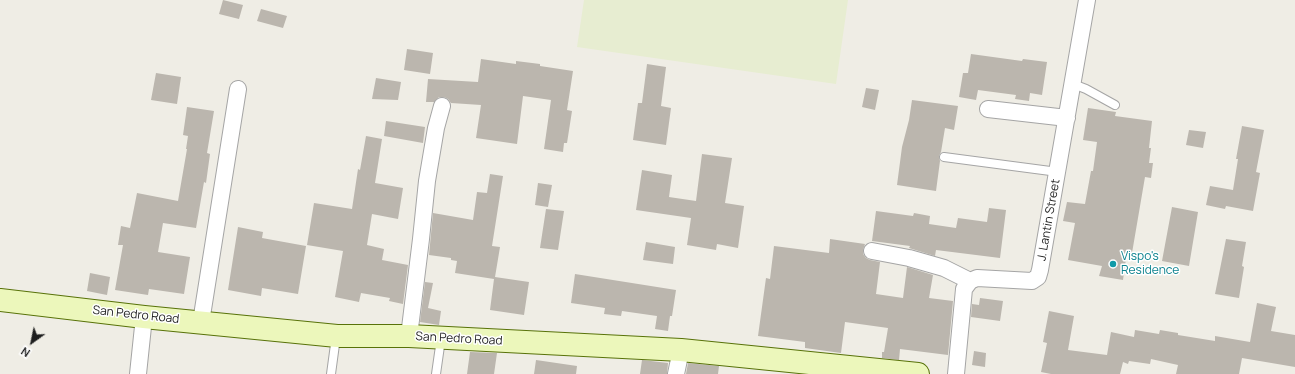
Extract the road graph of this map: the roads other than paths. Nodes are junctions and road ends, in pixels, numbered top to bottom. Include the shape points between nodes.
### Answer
1 (1087, 0) edge
2 (1073, 84) junction
3 (238, 89) dead end
4 (1115, 105) dead end
5 (442, 106) dead end
6 (988, 109) dead end
7 (1067, 118) junction
8 (944, 156) dead end
9 (1058, 172) junction
10 (872, 251) dead end
11 (970, 281) junction
12 (0, 300) edge
13 (144, 316) junction
14 (201, 322) junction
15 (336, 336) junction
16 (409, 336) junction
17 (441, 338) junction
18 (681, 350) junction
19 (138, 374) edge
20 (331, 374) edge
21 (436, 374) edge
22 (676, 374) edge
23 (918, 374) edge
24 (956, 374) edge

1 - 2 street, J. Lantin Street
2 - 4 lane
2 - 7 street, J. Lantin Street
3 - 14 street
5 - 16 street via 427,181
6 - 7 street
7 - 9 street, J. Lantin Street
8 - 9 lane
9 - 11 street, J. Lantin Street via 1038,277 1032,281 977,278
10 - 11 street via 944,268
11 - 24 street via 964,289
12 - 13 street, San Pedro Road
13 - 14 street, San Pedro Road
13 - 19 street
14 - 15 street, San Pedro Road
15 - 16 street, San Pedro Road
15 - 20 lane
16 - 17 street, San Pedro Road
17 - 18 street, San Pedro Road
17 - 21 lane
18 - 22 street
18 - 23 street, San Pedro Road

